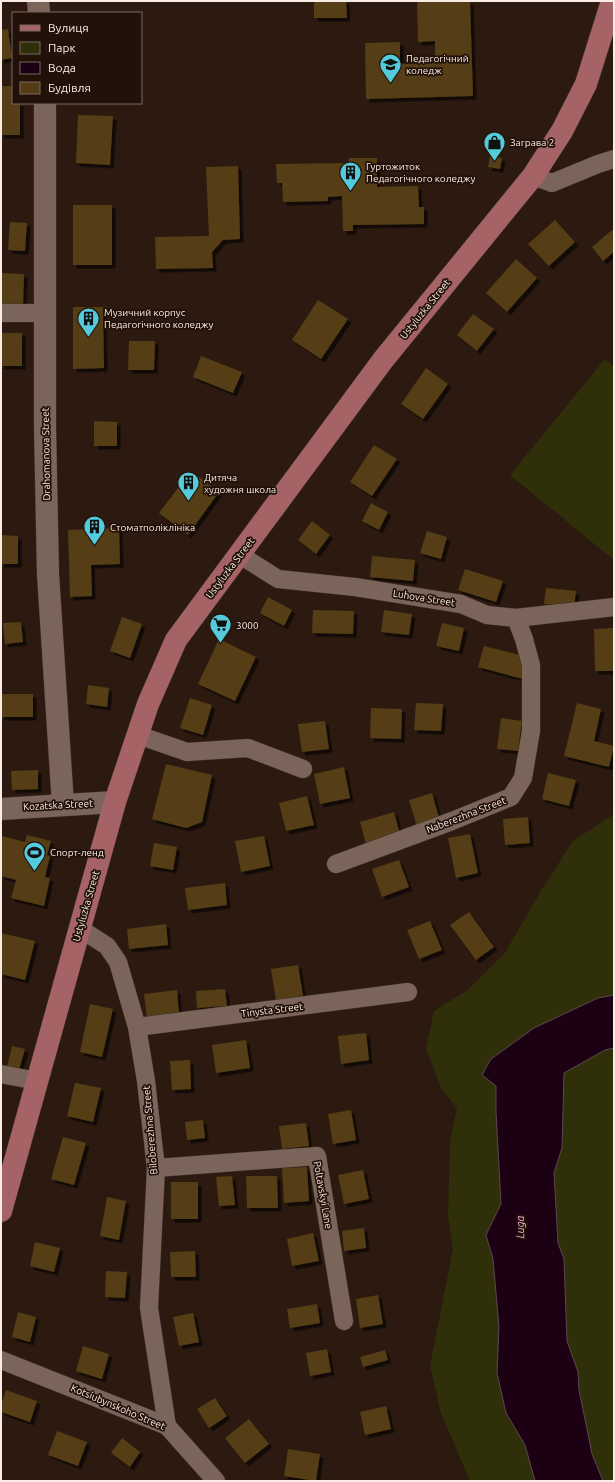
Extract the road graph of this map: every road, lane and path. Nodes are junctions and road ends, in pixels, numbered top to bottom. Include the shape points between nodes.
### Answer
1 (38, 1) edge
2 (612, 1) edge
3 (39, 12) edge
4 (45, 104) edge
5 (614, 159) edge
6 (533, 176) junction
7 (1, 313) edge
8 (46, 313) junction
9 (240, 555) junction
10 (614, 607) edge
11 (516, 618) junction
12 (138, 735) junction
13 (303, 769) dead end
14 (115, 802) junction
15 (63, 805) junction
16 (1, 809) edge
17 (336, 864) dead end
18 (79, 928) junction
19 (408, 992) dead end
20 (137, 1028) junction
21 (1, 1074) edge
22 (37, 1081) junction
23 (156, 1168) junction
24 (1, 1211) edge
25 (344, 1321) dead end
26 (1, 1360) edge
27 (167, 1426) junction
28 (216, 1481) edge

1 - 3 street
2 - 6 main road, Ustyluzka Street via 586,84 562,131
4 - 8 street, Drahomanova Street
5 - 6 street via 552,183
6 - 9 main road, Ustyluzka Street via 383,360
7 - 8 street
8 - 15 street, Drahomanova Street via 48,574
9 - 11 street, Luhova Street via 278,579 454,602 487,615
9 - 12 main road, Ustyluzka Street via 176,640 148,704
10 - 11 street, Luhova Street
11 - 17 street, Naberezhna Street via 531,665 531,731 523,778 511,797
12 - 13 street via 187,752 248,748
12 - 14 main road, Ustyluzka Street
14 - 15 street, Kozatska Street
14 - 18 main road, Ustyluzka Street
15 - 16 street, Kozatska Street
18 - 20 street, Biloberezhna Street via 107,946 118,962
18 - 22 main road, Ustyluzka Street
19 - 20 street, Tinysta Street
20 - 23 street, Biloberezhna Street
21 - 22 street
22 - 24 main road, Ustyluzka Street
23 - 25 street, Poltavskyi Lane via 317,1156
23 - 27 street, Biloberezhna Street via 149,1308
26 - 27 street, Kotsiubynskoho Street
27 - 28 street, Kotsiubynskoho Street

